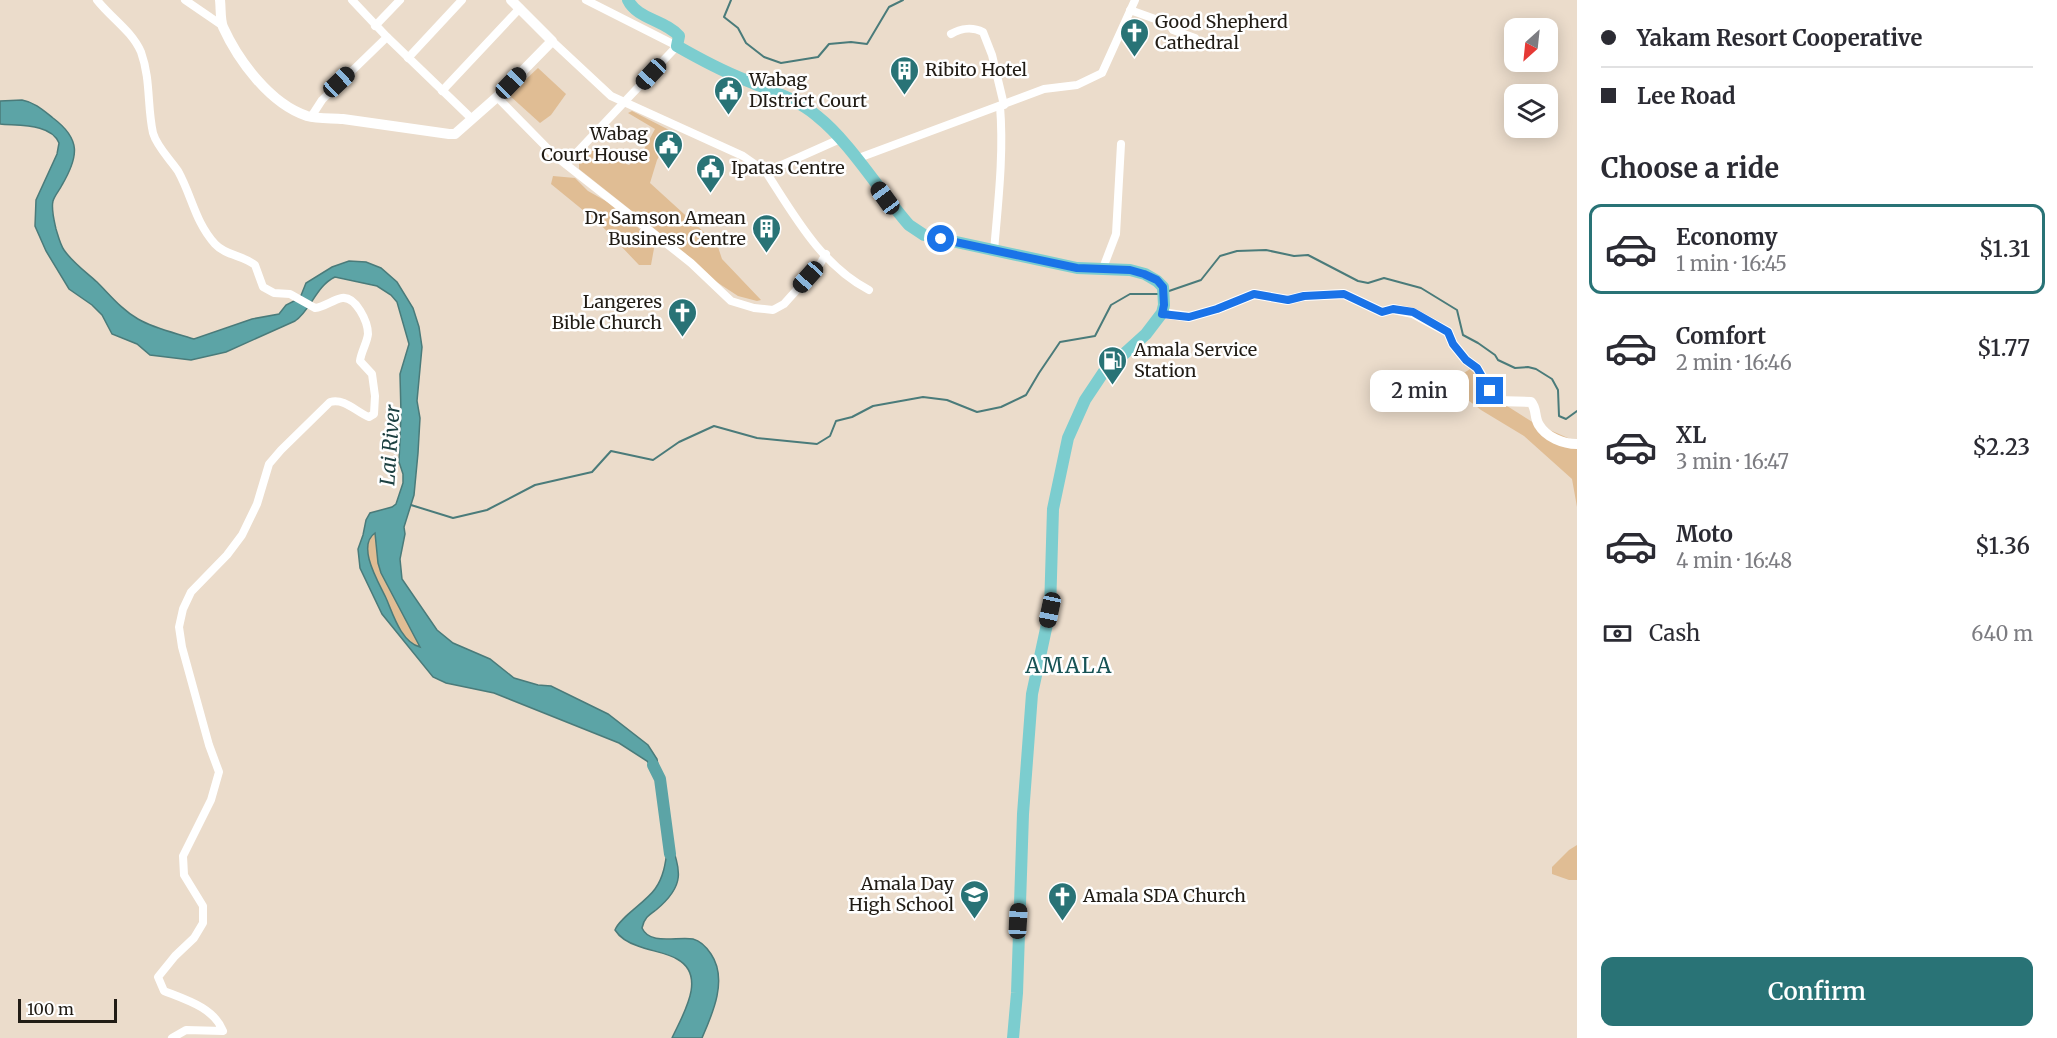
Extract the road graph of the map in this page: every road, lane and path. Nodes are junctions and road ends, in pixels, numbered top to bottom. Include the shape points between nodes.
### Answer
1 (97, 0) edge
2 (184, 0) edge
3 (220, 0) edge
4 (352, 0) edge
5 (400, 0) edge
6 (462, 0) edge
7 (511, 0) edge
8 (586, 0) edge
9 (627, 0) edge
10 (1135, 0) edge
11 (520, 8) junction
12 (1130, 10) junction
13 (223, 26) junction
14 (375, 26) junction
15 (951, 34) dead end
16 (387, 37) junction
17 (1195, 38) dead end
18 (552, 41) junction
19 (677, 46) junction
20 (408, 58) junction
21 (442, 91) junction
22 (497, 97) junction
23 (626, 102) junction
24 (1002, 106) junction
25 (311, 117) junction
26 (471, 118) junction
27 (840, 139) junction
28 (1121, 144) dead end
29 (856, 159) junction
30 (566, 164) junction
31 (766, 172) junction
32 (994, 251) junction
33 (826, 254) junction
34 (1102, 268) junction
35 (869, 290) dead end
36 (1163, 309) junction
37 (1577, 444) edge
38 (224, 1034) edge
39 (172, 1038) edge
40 (1014, 1038) edge

1 - 38 street via 131,35 140,52 149,86 154,136 177,171 199,223 221,250 255,265 263,287 294,296 310,307 319,308 346,298 361,312 367,326 360,361 372,374 374,414 369,417 338,400 330,402 281,450 269,464 257,504 242,535 191,592 179,627 219,772 212,800 183,856 184,874 203,906 203,923 195,938 158,977 164,991 215,1016
2 - 13 street
3 - 13 street
4 - 14 street
5 - 14 street
6 - 20 street
7 - 11 street
8 - 19 street
9 - 19 main road via 631,7 672,29 678,36
10 - 12 street
11 - 18 street
11 - 21 street
12 - 17 street
12 - 24 street via 1102,73 1077,85 1044,89
13 - 25 street via 236,55 257,81 290,108
14 - 16 street
15 - 24 street via 976,28 983,32
16 - 20 street
16 - 25 street via 322,100
18 - 22 street
18 - 23 street via 611,96
19 - 23 street
19 - 27 main road via 804,106
20 - 21 street
21 - 26 street
22 - 26 street
22 - 30 street
23 - 30 street
23 - 31 street via 743,156
24 - 29 street
24 - 32 street
25 - 26 street via 449,134 455,134
27 - 29 main road
27 - 31 street
28 - 34 street via 1116,234
29 - 32 main road via 909,225 924,235
30 - 33 street via 691,263 731,301 773,310 784,304
31 - 33 street via 799,225
32 - 34 main road via 1077,268
33 - 35 street
34 - 36 main road via 1130,270 1157,280 1163,287
36 - 37 street via 1189,317 1254,294 1288,300 1344,294 1382,312 1413,312 1448,332 1497,400 1531,402 1538,424 1549,436
36 - 40 main road via 1146,334 1103,373 1085,400 1068,438 1053,508 1050,610 1032,694 1023,814
38 - 39 street via 186,1030

